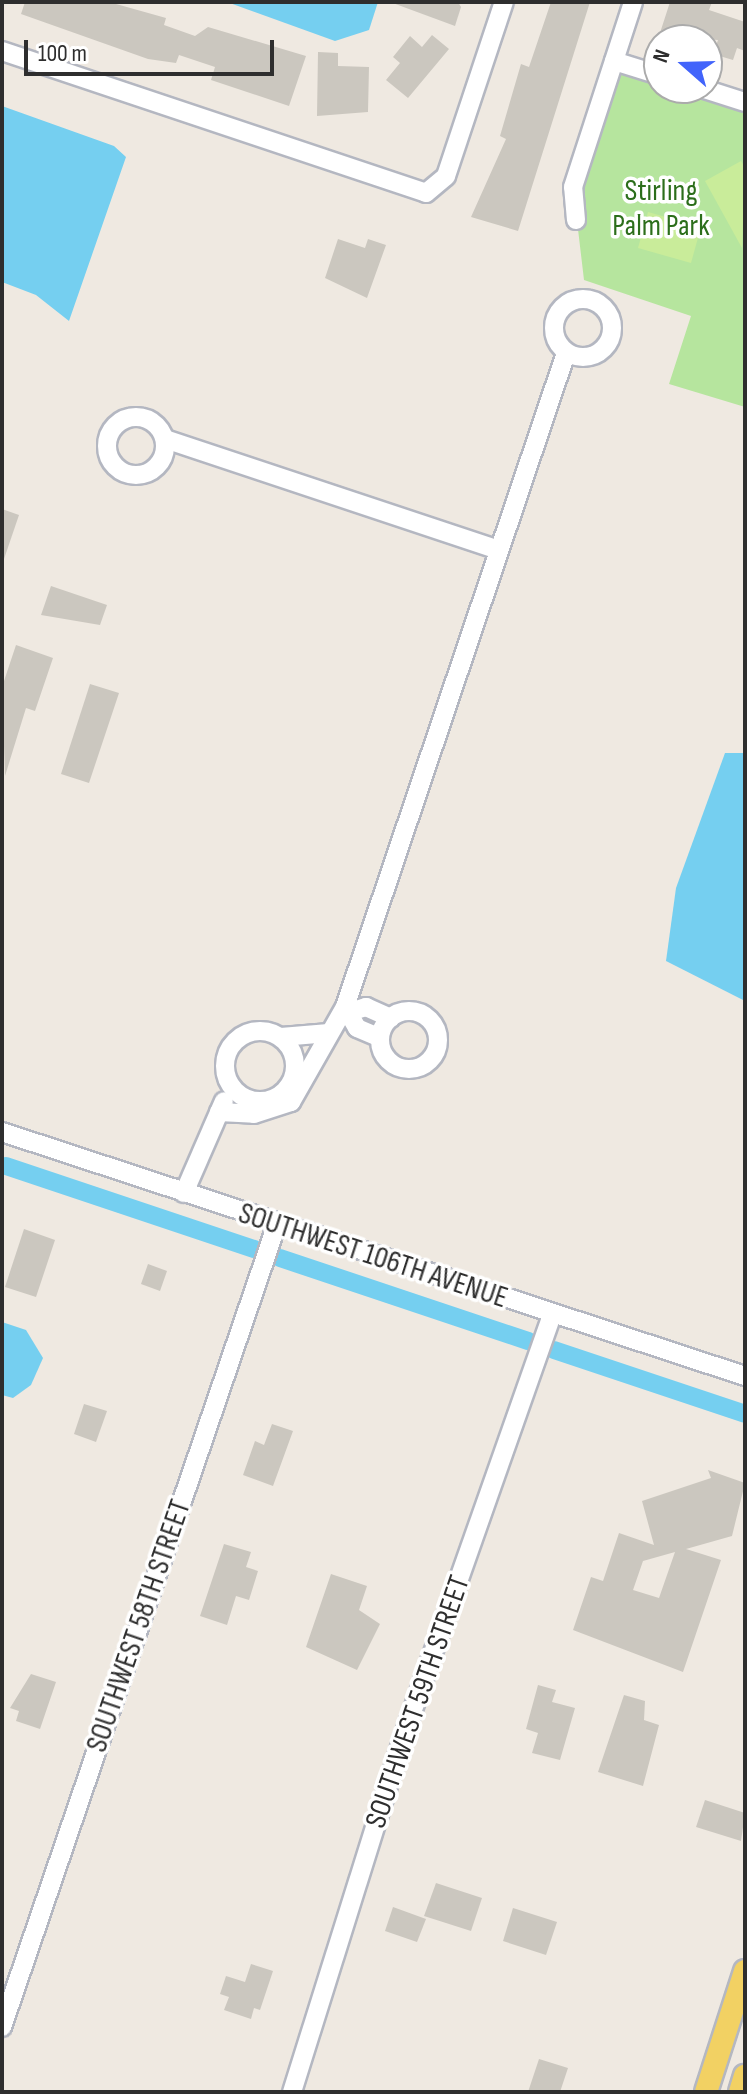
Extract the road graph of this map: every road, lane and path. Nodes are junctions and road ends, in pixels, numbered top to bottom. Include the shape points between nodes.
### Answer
1 (504, 2) edge
2 (633, 2) edge
3 (2, 51) edge
4 (614, 61) junction
5 (643, 70) edge
6 (723, 95) edge
7 (745, 102) edge
8 (576, 220) dead end
9 (566, 353) dead end
10 (165, 439) dead end
11 (496, 549) junction
12 (349, 1009) junction
13 (391, 1018) junction
14 (329, 1033) junction
15 (281, 1037) junction
16 (380, 1038) junction
17 (295, 1056) junction
18 (228, 1081) junction
19 (244, 1098) junction
20 (219, 1112) junction
21 (2, 1133) edge
22 (184, 1193) junction
23 (277, 1224) junction
24 (552, 1315) junction
25 (745, 1376) edge
26 (745, 1971) edge
27 (2, 2027) edge
28 (745, 2076) edge
29 (292, 2092) edge
30 (706, 2092) edge
31 (740, 2092) edge

1 - 3 street via 446,176 435,190 413,191
2 - 4 street
4 - 5 street
4 - 8 street via 573,187
6 - 7 street
9 - 11 street
10 - 11 street
11 - 12 street
12 - 13 street via 366,1007
12 - 14 street
12 - 16 street via 357,1028
13 - 16 street
13 - 16 street via 414,1011 430,1020 437,1038 432,1056 418,1067 399,1067 385,1056
14 - 15 street
14 - 17 street
14 - 20 street via 291,1102 254,1114
15 - 17 street
15 - 18 street via 259,1030 238,1038 225,1058
17 - 19 street via 287,1090 266,1101
18 - 19 street
18 - 20 street
19 - 20 street
20 - 22 street
21 - 22 street, SOUTHWEST 106TH AVENUE
22 - 23 street, SOUTHWEST 106TH AVENUE
23 - 24 street, SOUTHWEST 106TH AVENUE
23 - 27 street, SOUTHWEST 58TH STREET
24 - 25 street, SOUTHWEST 106TH AVENUE
24 - 29 street, SOUTHWEST 59TH STREET via 403,1738
26 - 30 main road
28 - 31 main road

